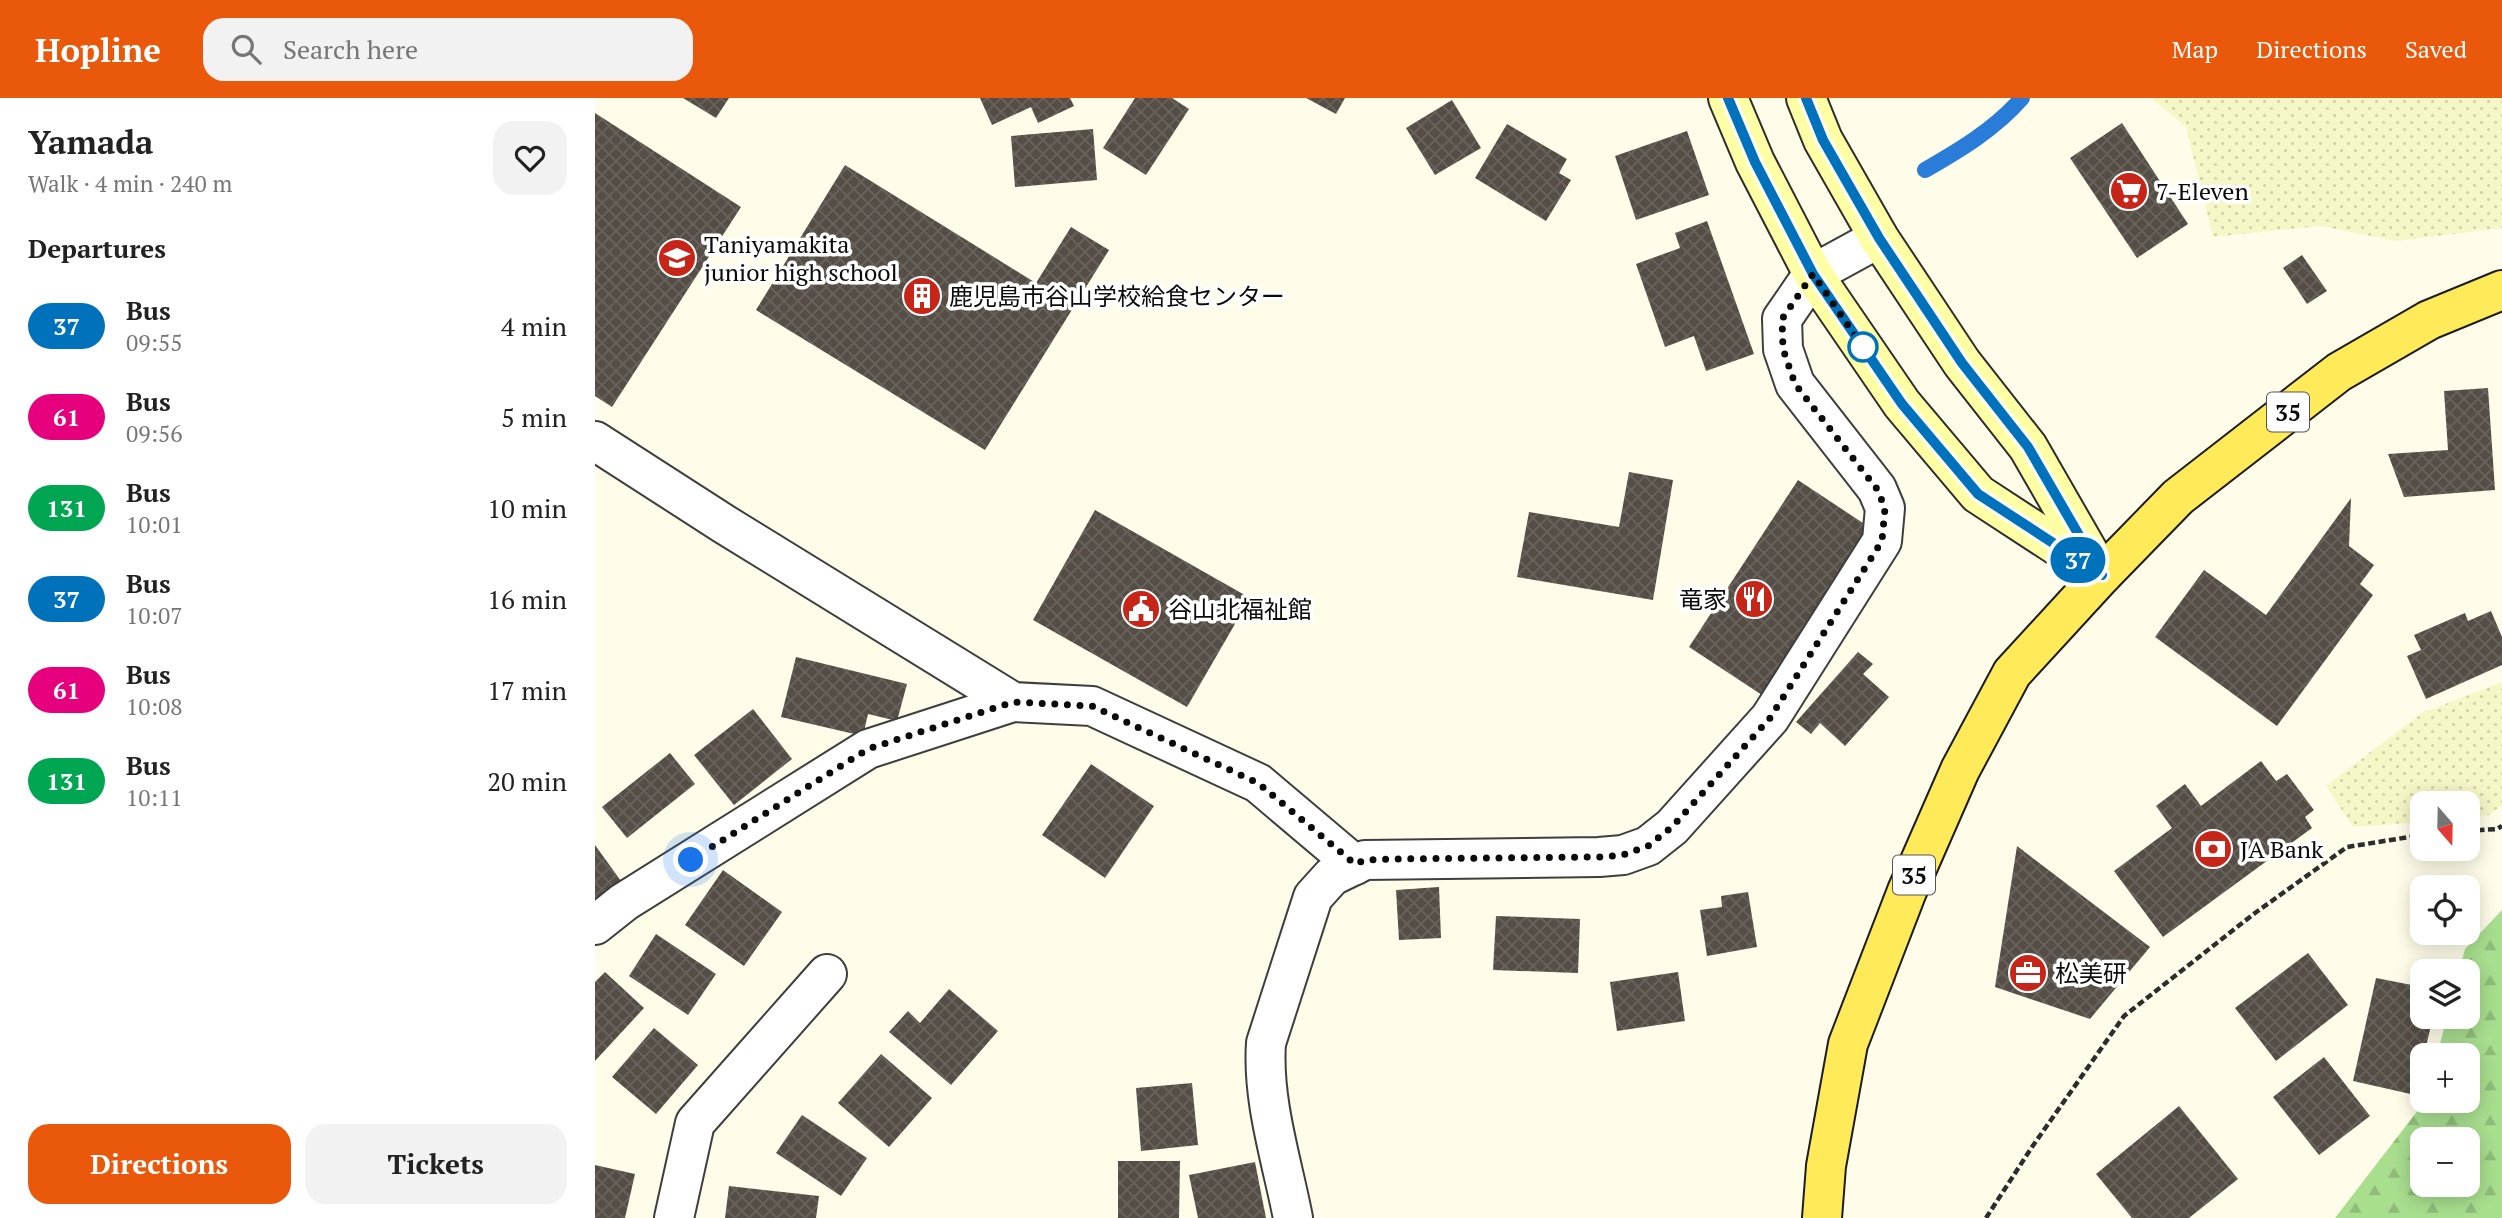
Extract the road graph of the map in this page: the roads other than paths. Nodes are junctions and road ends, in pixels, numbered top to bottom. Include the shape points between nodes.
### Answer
1 (1728, 98) edge
2 (1806, 98) edge
3 (1879, 238) junction
4 (1813, 274) junction
5 (2502, 289) edge
6 (595, 441) edge
7 (2102, 575) junction
8 (1013, 702) junction
9 (1355, 864) junction
10 (595, 925) edge
11 (827, 974) dead end
12 (674, 1218) edge
13 (1293, 1218) edge
14 (1822, 1218) edge

1 - 4 main road via 1755,162
2 - 3 main road via 1823,140
3 - 4 street
3 - 7 main road via 1962,363 2028,447
4 - 7 main road via 1902,404 1978,494
4 - 9 street via 1782,319 1783,349 1795,384 1877,489 1885,508 1882,541 1770,718 1672,827 1648,846 1623,855 1389,859
5 - 7 main road, 35 via 2429,320 2339,372 2178,497
6 - 8 street
7 - 14 main road, 35 via 2012,673 1960,770 1907,891 1847,1044
8 - 9 street via 1092,706 1258,783
8 - 10 street via 868,749 624,902
9 - 13 street via 1332,876 1313,897 1266,1043 1268,1093
11 - 12 street via 695,1123

